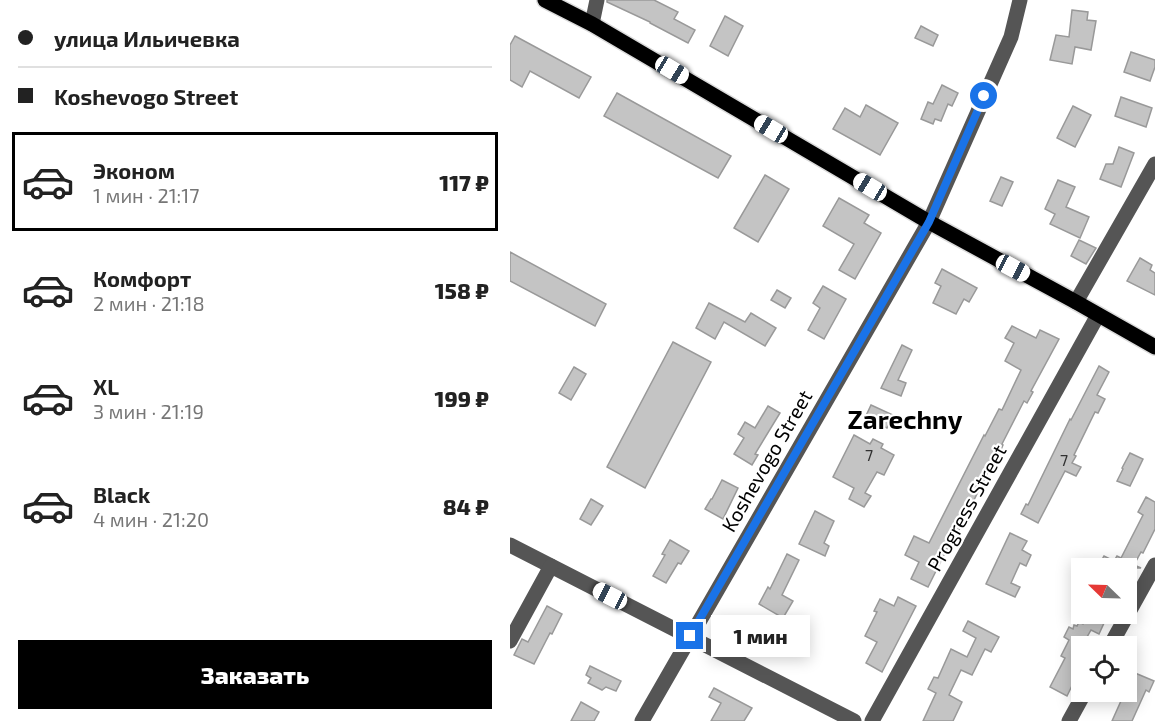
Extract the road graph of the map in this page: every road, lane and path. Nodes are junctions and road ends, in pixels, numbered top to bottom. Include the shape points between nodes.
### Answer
1 (545, 0) edge
2 (597, 0) edge
3 (1020, 0) edge
4 (592, 24) junction
5 (1155, 164) edge
6 (929, 222) junction
7 (1076, 302) junction
8 (1098, 315) junction
9 (1155, 347) edge
10 (510, 545) edge
11 (1155, 565) edge
12 (551, 566) junction
13 (690, 636) junction
14 (1116, 636) edge
15 (510, 641) edge
16 (1079, 702) edge
17 (642, 721) edge
18 (854, 721) edge
19 (872, 721) edge
20 (1069, 721) edge

1 - 4 main road
2 - 4 street
3 - 6 street, Koshevogo Street via 1011,37
4 - 6 main road
5 - 7 street
6 - 7 main road
6 - 13 street, Koshevogo Street
7 - 8 main road
8 - 9 main road
8 - 19 street, Progress Street
10 - 12 street
11 - 14 street
12 - 13 street
12 - 15 street
13 - 17 street, Koshevogo Street
13 - 18 street
16 - 20 street

